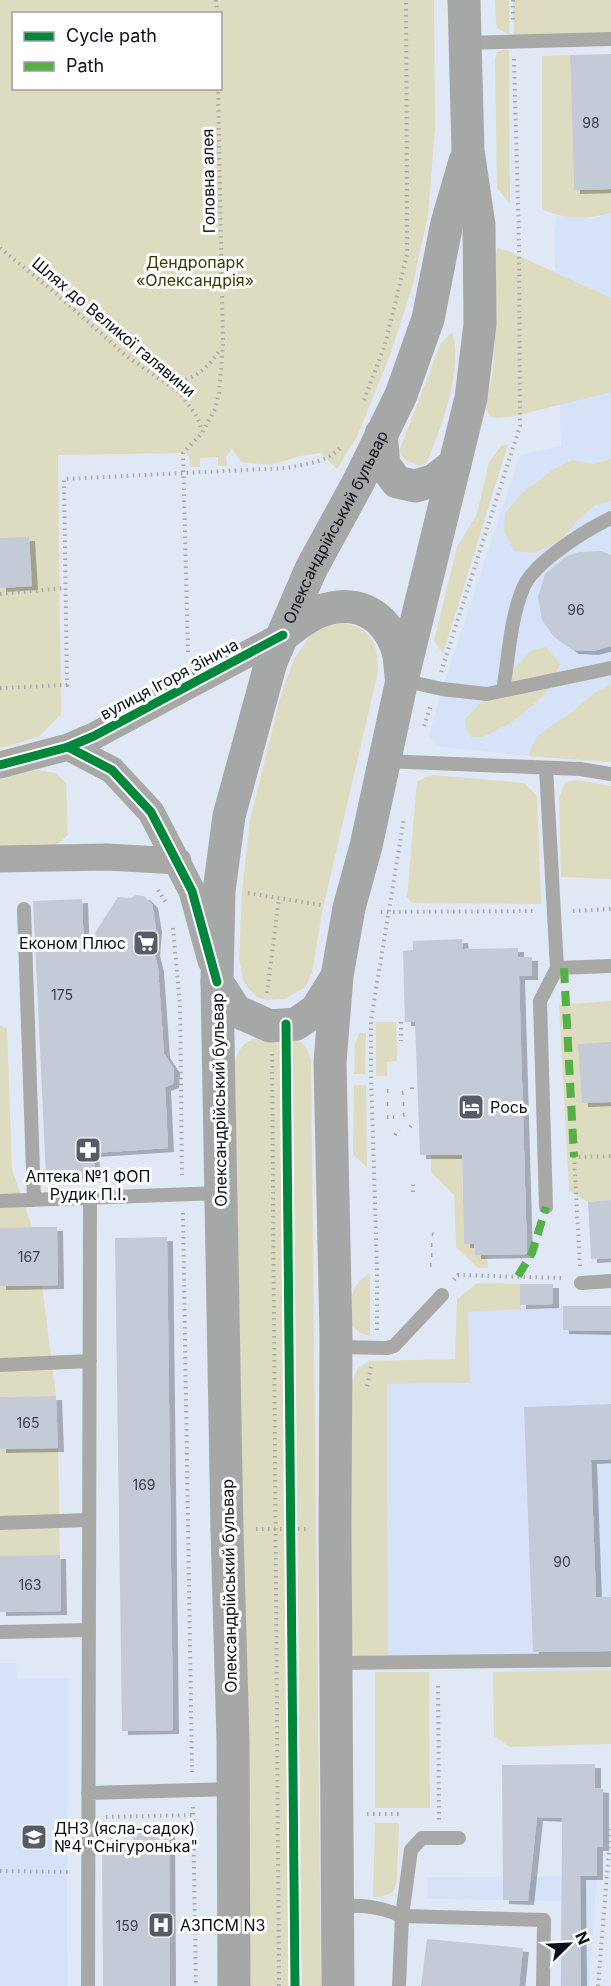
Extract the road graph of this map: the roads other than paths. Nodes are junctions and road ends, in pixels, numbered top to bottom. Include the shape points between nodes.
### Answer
1 (464, 0) edge
2 (611, 39) edge
3 (465, 43) junction
4 (468, 151) junction
5 (381, 434) junction
6 (455, 464) junction
7 (611, 518) edge
8 (283, 635) junction
9 (611, 668) edge
10 (402, 680) junction
11 (503, 690) junction
12 (68, 747) junction
13 (398, 762) junction
14 (0, 765) edge
15 (546, 768) junction
16 (611, 774) edge
17 (0, 859) edge
18 (178, 861) junction
19 (24, 909) dead end
20 (611, 966) edge
21 (556, 968) junction
22 (336, 976) junction
23 (216, 982) junction
24 (221, 1193) junction
25 (90, 1198) junction
26 (34, 1200) junction
27 (0, 1201) edge
28 (546, 1207) dead end
29 (611, 1281) edge
30 (581, 1283) road end
31 (447, 1290) road end
32 (336, 1347) junction
33 (90, 1361) junction
34 (0, 1365) edge
35 (89, 1520) junction
36 (0, 1523) edge
37 (89, 1630) junction
38 (0, 1632) edge
39 (611, 1660) edge
40 (336, 1663) junction
41 (233, 1790) junction
42 (88, 1793) junction
43 (459, 1838) dead end
44 (338, 1906) junction
45 (402, 1916) junction
46 (88, 1986) edge
47 (234, 1986) edge
48 (338, 1986) edge
49 (399, 1986) edge
50 (543, 1986) edge

1 - 3 main road, Олександрійський бульвар
2 - 3 lane
3 - 4 main road, Олександрійський бульвар
4 - 5 main road, Олександрійський бульвар via 447,223 428,319
4 - 6 main road, Олександрійський бульвар via 479,225 480,324 471,398
5 - 6 main road via 384,465 397,482 415,486 433,481
5 - 8 main road, Олександрійський бульвар via 311,569
6 - 10 main road, Олександрійський бульвар
7 - 11 lane via 561,548 535,570 525,585 516,610
8 - 10 main road via 316,613 334,607 372,612 386,625 398,649
8 - 12 street, вулиця Ігоря Зінича
8 - 23 main road, Олександрійський бульвар via 229,816 219,891
9 - 11 lane
10 - 11 lane via 487,694
10 - 13 main road, Олександрійський бульвар
12 - 14 street, вулиця Ігоря Зінича
12 - 18 street via 120,779 151,812
13 - 15 lane
13 - 22 main road, Олександрійський бульвар via 366,846
15 - 16 lane
15 - 21 lane
17 - 18 street via 107,857
18 - 23 street via 192,891
19 - 26 lane
20 - 21 lane
21 - 28 lane via 540,1001
22 - 23 main road via 316,1010 296,1023 270,1026 236,1011
22 - 32 main road, Олександрійський бульвар via 330,1062
23 - 24 main road, Олександрійський бульвар
24 - 25 lane
24 - 41 main road, Олександрійський бульвар
25 - 26 lane
25 - 33 lane
26 - 27 lane
29 - 30 lane
31 - 32 lane via 394,1346
32 - 40 main road, Олександрійський бульвар
33 - 34 lane
33 - 35 lane
35 - 36 lane
35 - 37 lane
37 - 38 lane
37 - 42 lane
39 - 40 lane
40 - 44 main road, Олександрійський бульвар
41 - 42 lane
41 - 47 main road, Олександрійський бульвар
42 - 46 lane
43 - 45 lane via 422,1838 411,1850
44 - 45 lane via 366,1905
44 - 48 main road, Олександрійський бульвар
45 - 49 lane
45 - 50 lane via 544,1920

